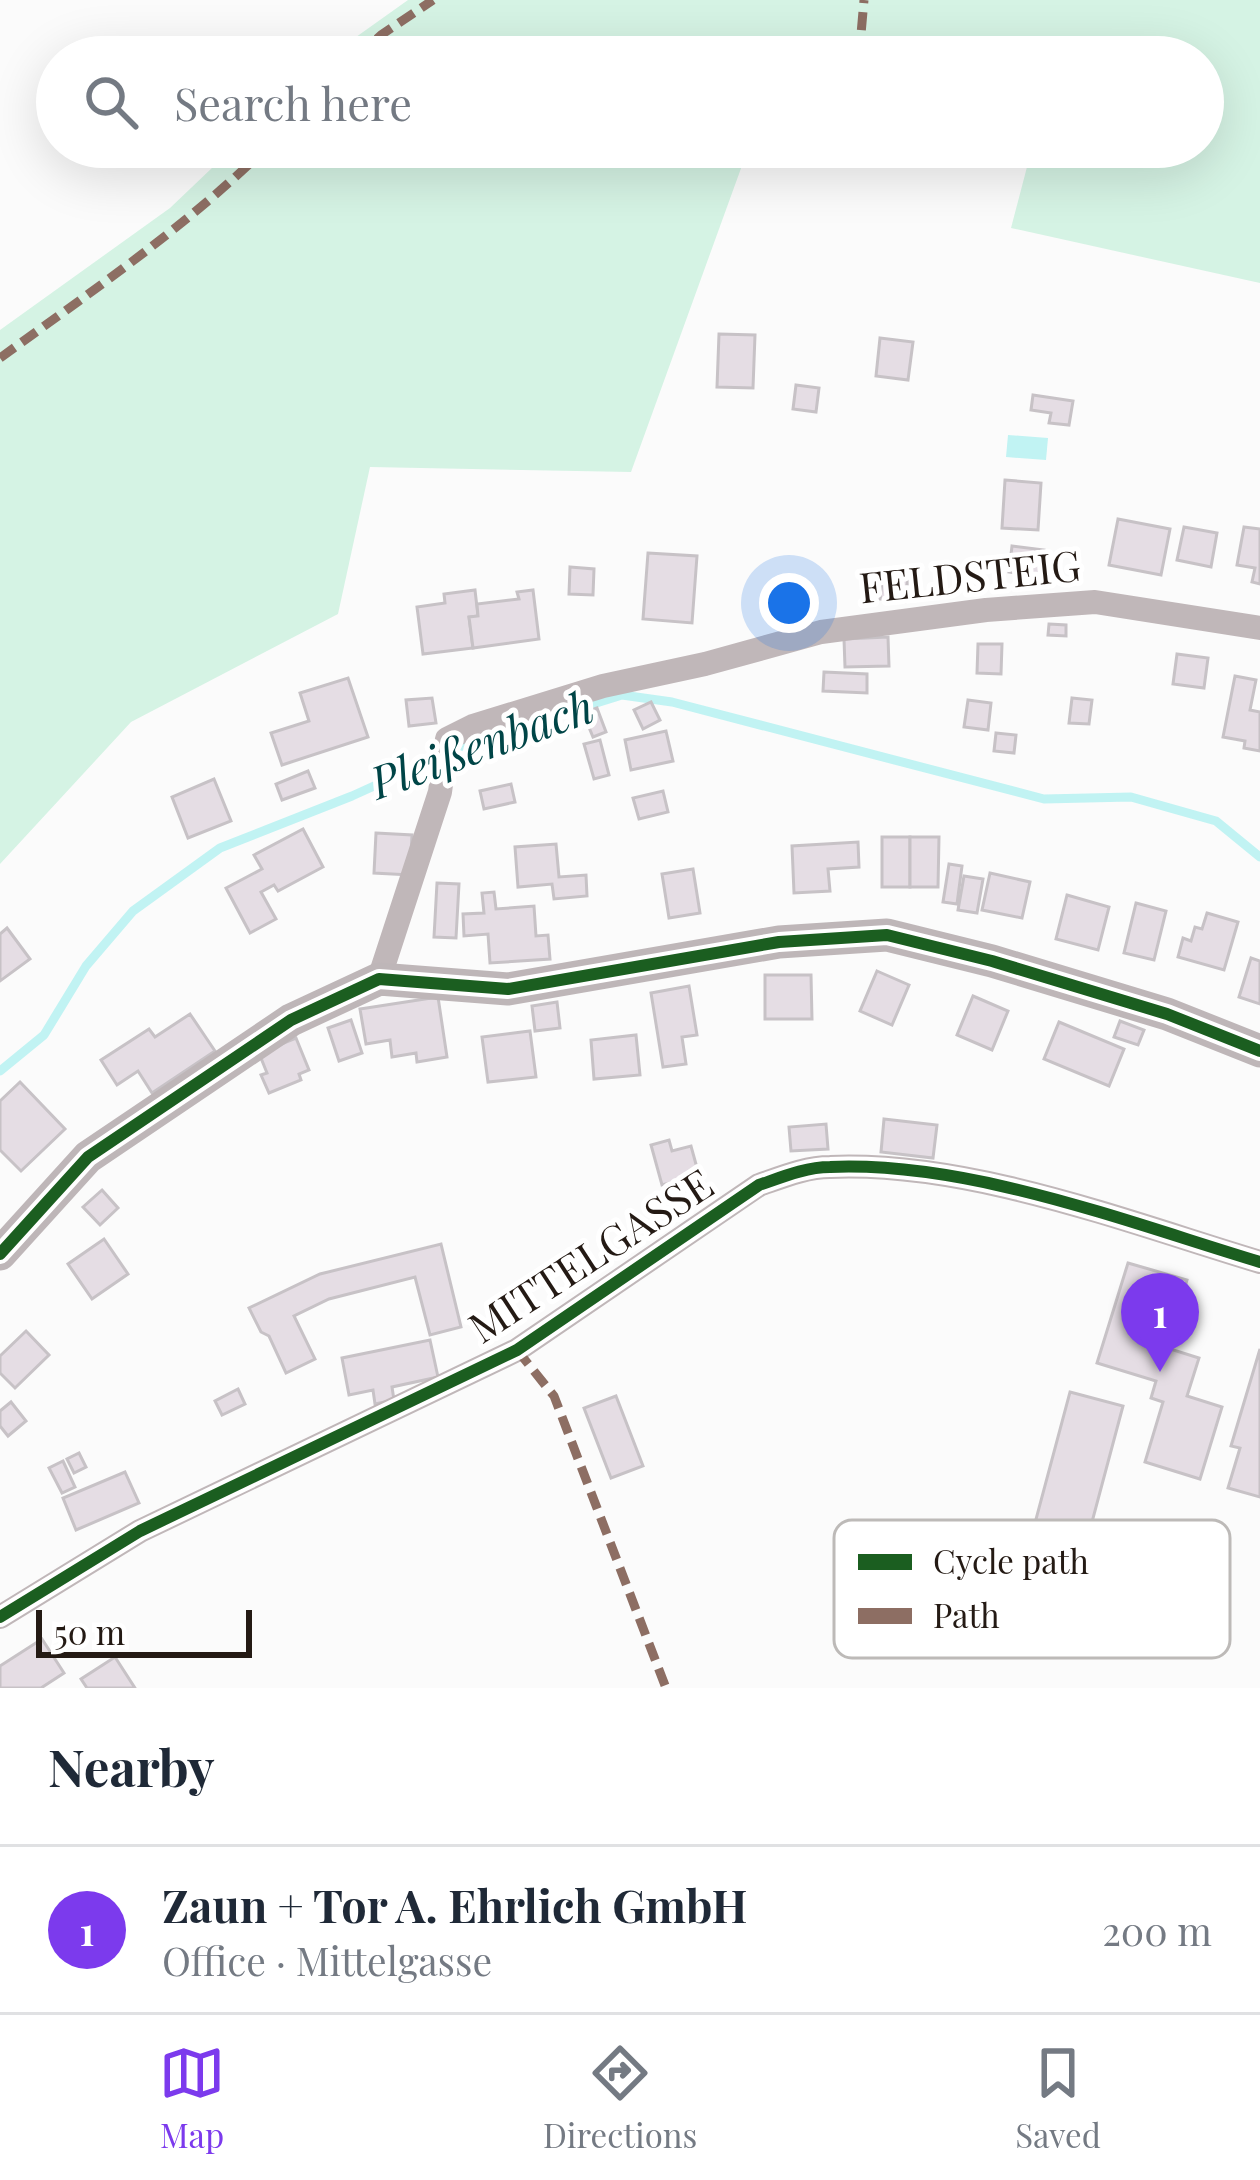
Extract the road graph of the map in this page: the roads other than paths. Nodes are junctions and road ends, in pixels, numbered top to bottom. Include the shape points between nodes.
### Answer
1 (1260, 628) edge
2 (379, 979) junction
3 (1260, 1051) edge
4 (0, 1254) edge
5 (1260, 1262) edge
6 (0, 1617) edge

1 - 2 street, FELDSTEIG via 1095,602 986,610 821,632 473,726 447,739 440,792
2 - 3 street via 508,989 779,942 887,935 1167,1014
2 - 4 street via 291,1021 88,1157
5 - 6 street, MITTELGASSE via 928,1171 827,1166 789,1174 759,1185 517,1350 140,1531

